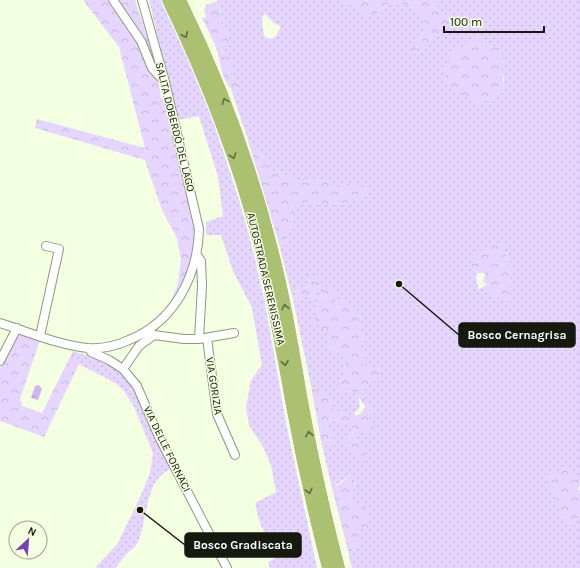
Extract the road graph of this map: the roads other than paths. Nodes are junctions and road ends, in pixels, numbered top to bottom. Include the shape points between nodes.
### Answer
1 (113, 0) edge
2 (142, 0) edge
3 (168, 0) edge
4 (180, 0) edge
5 (165, 82) junction
6 (46, 246) dead end
7 (197, 255) junction
8 (0, 323) edge
9 (17, 328) junction
10 (234, 333) dead end
11 (40, 336) junction
12 (203, 339) junction
13 (89, 348) junction
14 (0, 361) edge
15 (123, 368) junction
16 (235, 455) dead end
17 (227, 568) edge
18 (328, 568) edge
19 (339, 568) edge

1 - 5 street via 141,41 152,68
2 - 5 street, SALITA DOBERDÒ DEL LAGO
3 -> 18 highway, AUTOSTRADA SERENISSIMA via 222,124 259,241 308,487
19 -> 4 highway, AUTOSTRADA SERENISSIMA via 318,483 284,299 256,190 228,108
5 - 7 street, SALITA DOBERDÒ DEL LAGO via 199,229
6 - 11 street via 59,249
7 - 12 street, SALITA DOBERDÒ DEL LAGO via 201,261
7 - 13 street, SALITA DOBERDÒ DEL LAGO via 184,291 163,319 139,336 124,342
8 - 9 street
9 - 11 street
9 - 14 street
10 - 12 street
11 - 13 street
12 - 15 street via 154,335 139,346
12 - 16 street, VIA GORIZIA via 217,414
13 - 15 street, VIA DELLE FORNACI via 91,352
15 - 17 street, VIA DELLE FORNACI via 137,386 159,437

